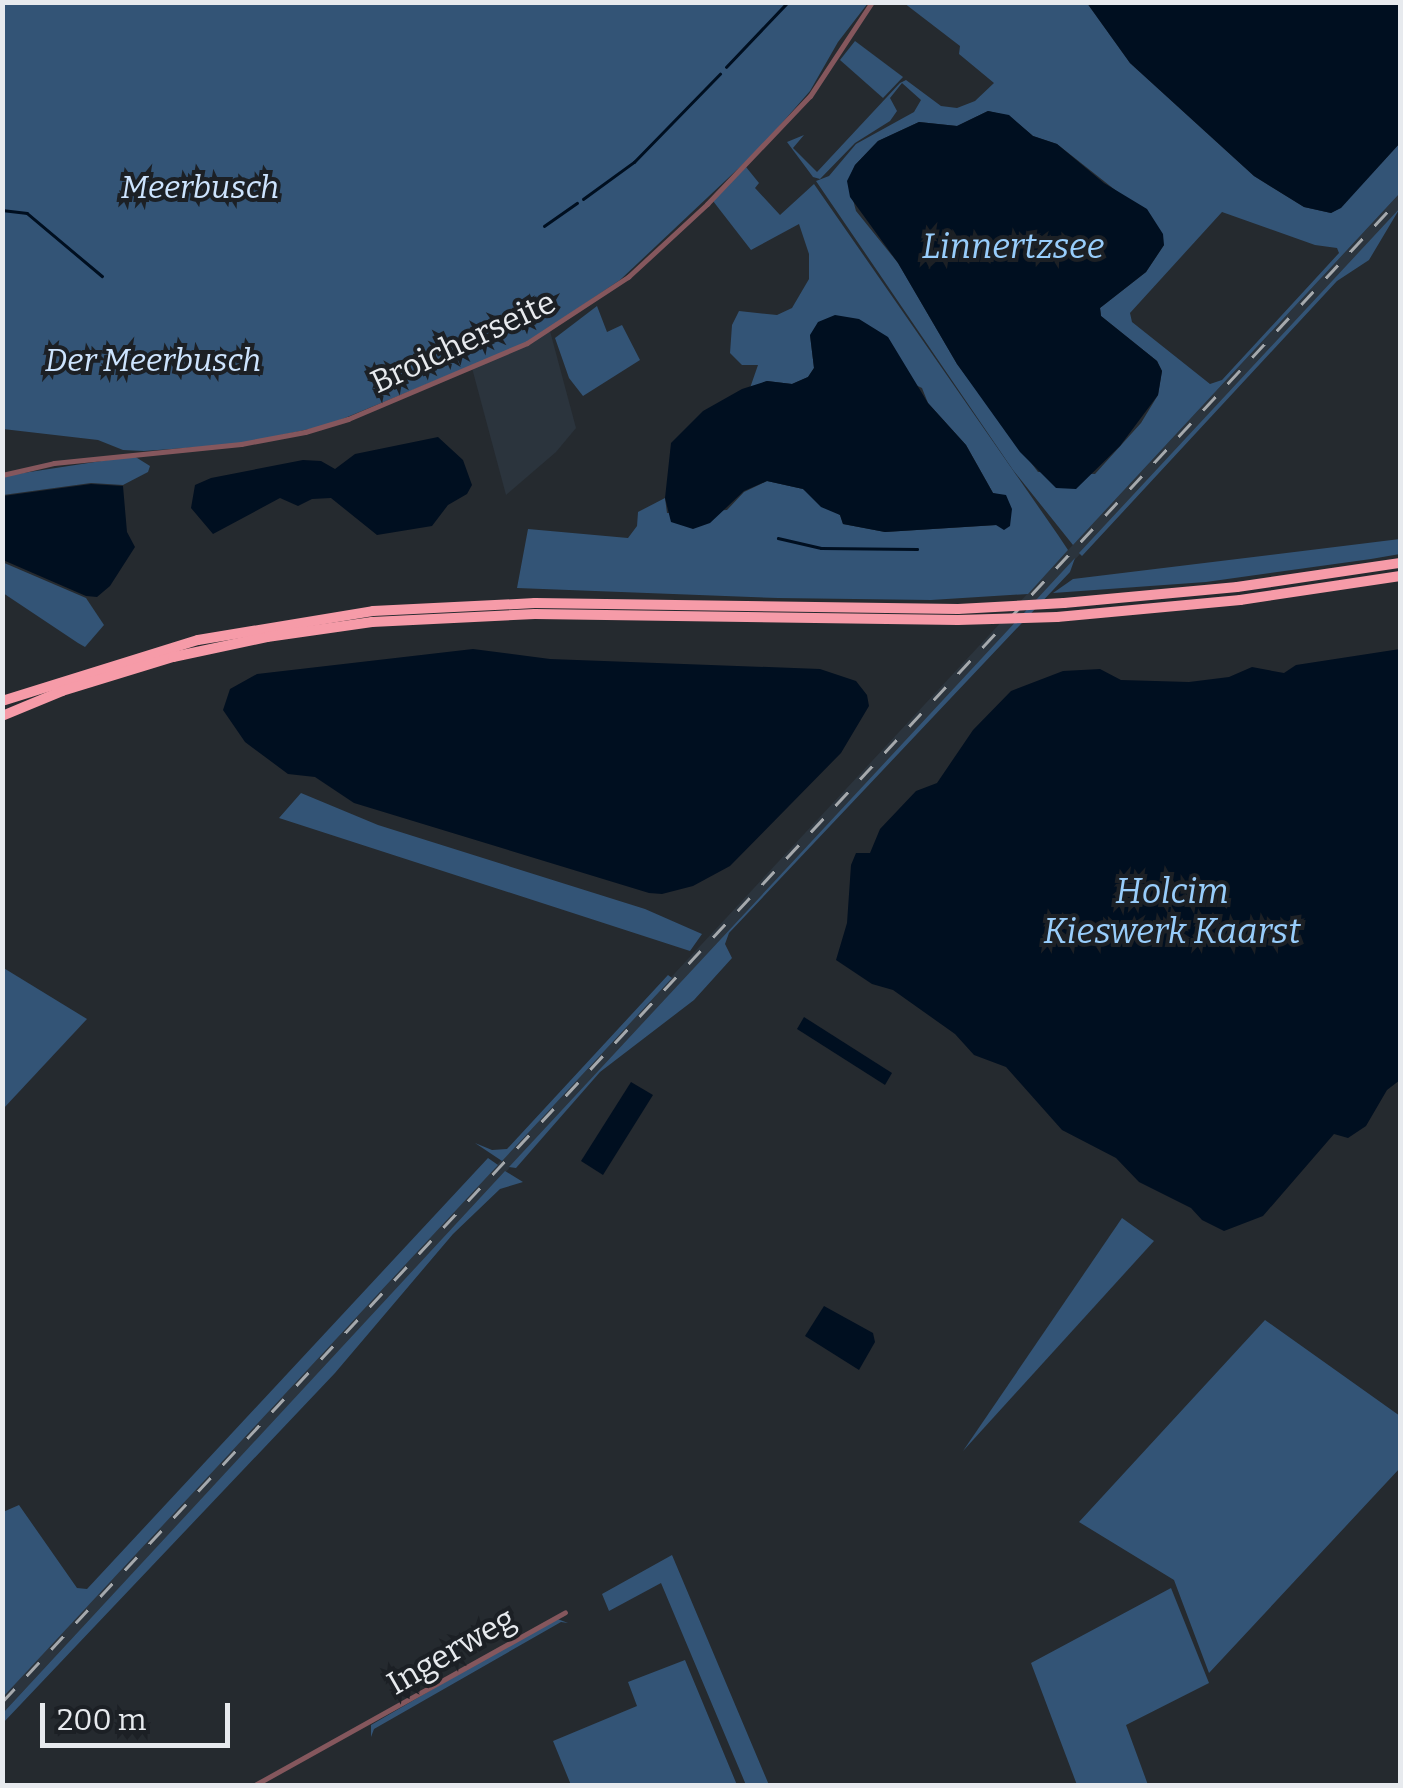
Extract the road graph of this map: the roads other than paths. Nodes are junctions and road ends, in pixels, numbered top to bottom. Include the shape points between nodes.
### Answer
1 (872, 2) edge
2 (2, 476) edge
3 (1400, 563) edge
4 (1400, 576) edge
5 (958, 615) junction
6 (2, 701) edge
7 (2, 716) edge
8 (565, 1612) dead end
9 (253, 1786) edge

1 - 2 street, Broicherseite via 810,96 706,204 628,277 527,344 305,432
3 - 5 highway, bridge
4 - 5 highway, bridge via 1240,600 1056,616
5 - 6 highway via 535,603 373,610 184,644
5 - 7 highway via 535,614 372,622 174,657
8 - 9 street, Ingerweg

